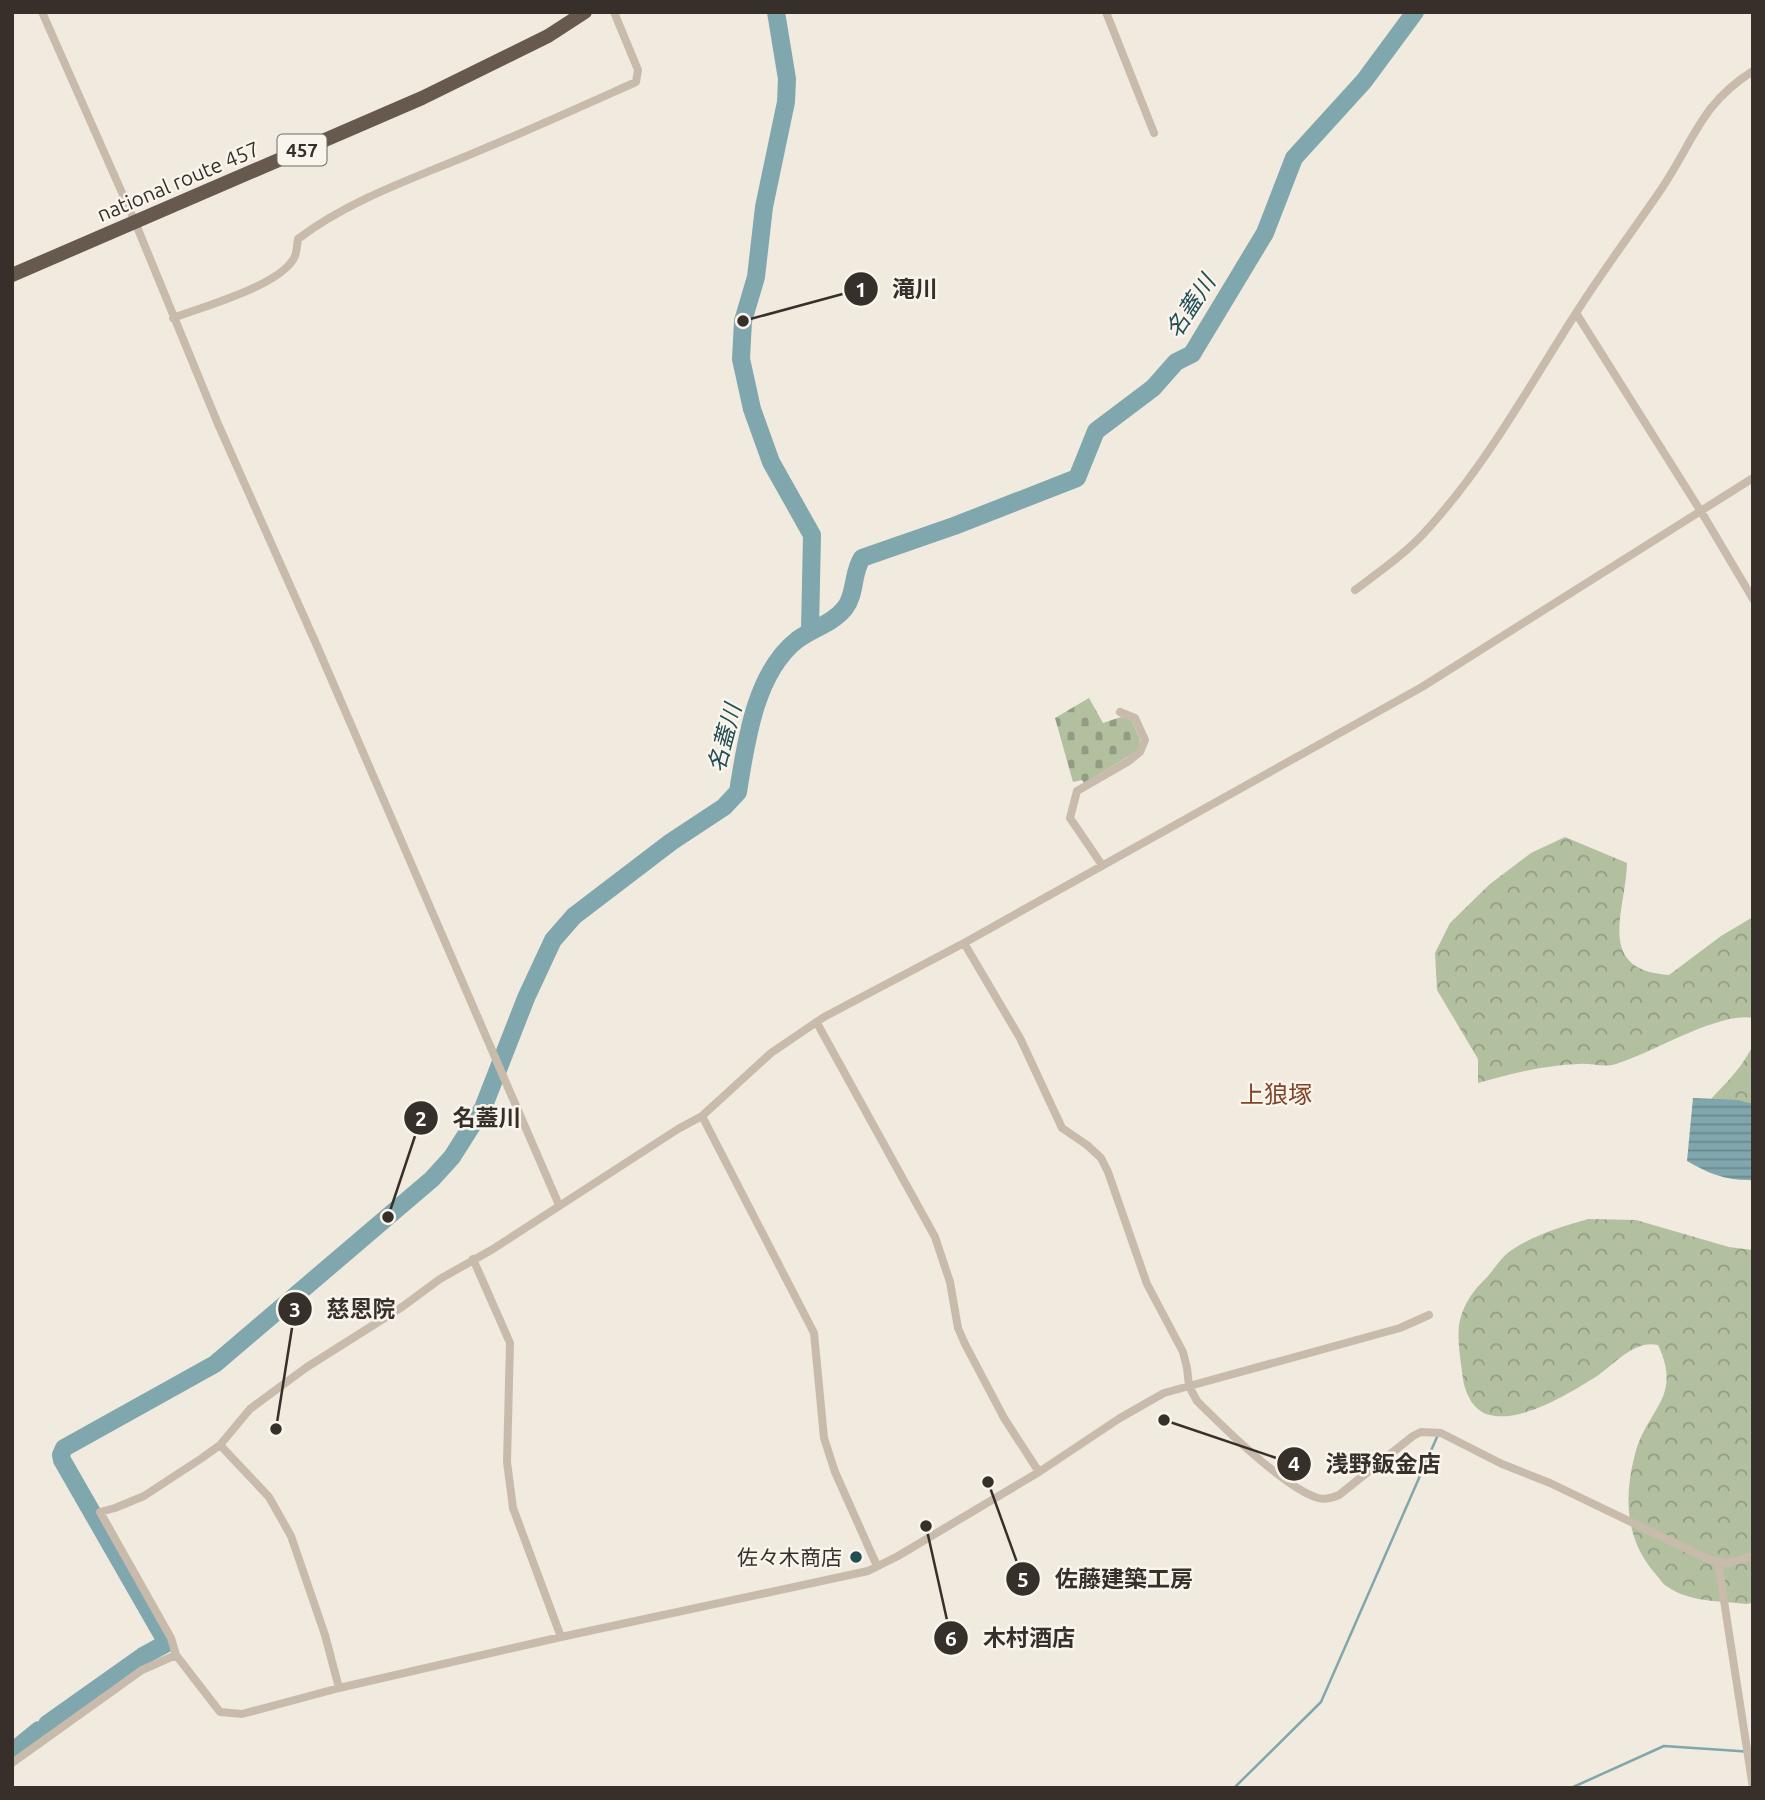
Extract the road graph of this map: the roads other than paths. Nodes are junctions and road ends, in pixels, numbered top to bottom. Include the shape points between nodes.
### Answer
1 (42, 12) edge
2 (585, 12) edge
3 (614, 12) edge
4 (1106, 12) edge
5 (1753, 70) edge
6 (1154, 133) dead end
7 (135, 222) junction
8 (12, 275) edge
9 (1576, 313) junction
10 (173, 318) junction
11 (1753, 478) edge
12 (1700, 510) junction
13 (1355, 590) dead end
14 (1753, 599) edge
15 (1120, 712) dead end
16 (1102, 865) junction
17 (964, 943) junction
18 (817, 1023) junction
19 (702, 1116) junction
20 (559, 1205) junction
21 (473, 1259) junction
22 (1429, 1315) dead end
23 (1189, 1386) junction
24 (220, 1445) junction
25 (1040, 1472) junction
26 (1753, 1556) edge
27 (1718, 1562) junction
28 (877, 1566) junction
29 (561, 1637) junction
30 (176, 1655) junction
31 (339, 1688) junction
32 (12, 1763) edge
33 (1753, 1788) edge

1 - 7 street
2 - 7 highway, national route 457 / 457 via 548,36 422,98
3 - 10 street via 638,70 635,82 388,189 298,239 295,257 277,276
4 - 6 street
5 - 9 street via 1712,104 1662,189
7 - 8 highway, national route 457 / 457
7 - 10 street
9 - 12 street
9 - 13 street via 1459,492 1424,534
10 - 20 street
11 - 12 street
12 - 14 street
12 - 16 street via 1422,687
15 - 16 street via 1135,718 1144,740 1140,752 1077,791 1070,818
16 - 17 street
17 - 18 street
17 - 23 street via 1020,1038 1062,1128 1101,1158 1147,1284 1182,1352
18 - 19 street via 771,1053
18 - 25 street via 935,1237 965,1344 1004,1418
19 - 20 street
19 - 28 street via 814,1333 824,1438
20 - 21 street
21 - 24 street via 279,1387 250,1409
21 - 29 street via 510,1343 507,1462 513,1508
22 - 23 street via 1378,1334
23 - 25 street via 1138,1407
23 - 27 street via 1197,1401 1229,1432 1281,1476 1318,1498 1339,1495 1413,1436 1441,1433
24 - 30 street via 144,1496 100,1511 171,1638
24 - 31 street via 269,1497 291,1536
25 - 28 street
26 - 27 street
27 - 33 street
28 - 29 street
29 - 31 street
30 - 31 street via 220,1712 242,1714
30 - 32 street via 142,1670

